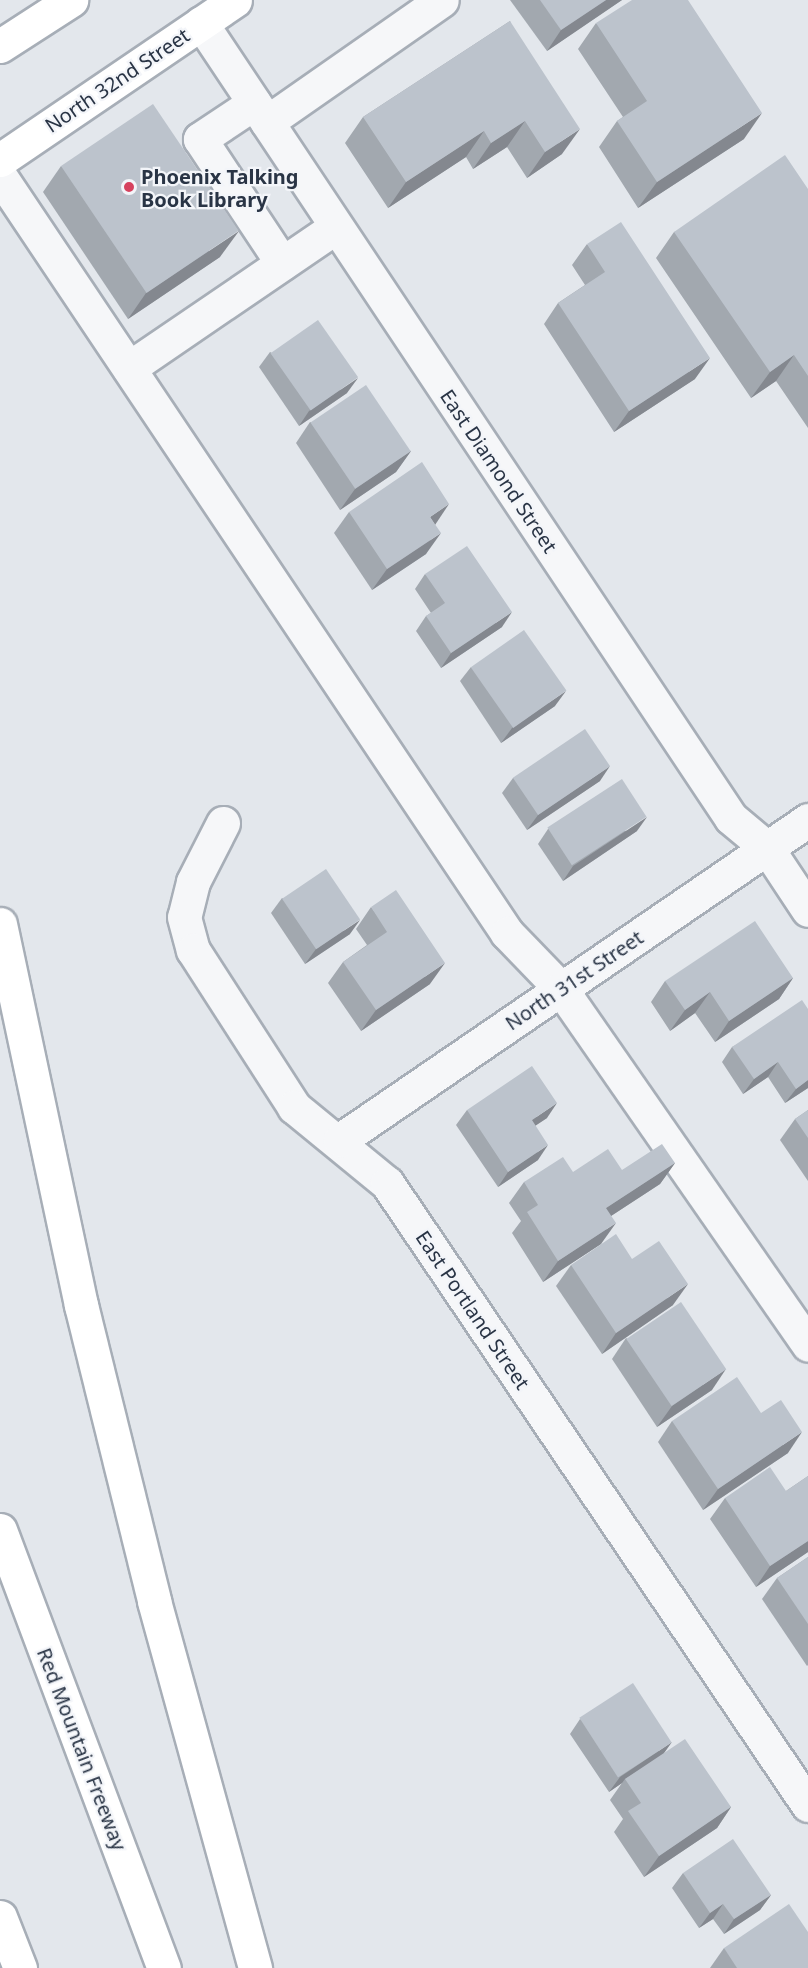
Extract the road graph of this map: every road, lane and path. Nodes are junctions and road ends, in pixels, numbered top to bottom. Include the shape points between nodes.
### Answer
1 (71, 0) edge
2 (235, 0) edge
3 (442, 0) edge
4 (201, 23) junction
5 (0, 46) edge
6 (261, 113) junction
7 (0, 159) edge
8 (0, 176) edge
9 (336, 226) junction
10 (282, 263) junction
11 (129, 368) junction
12 (808, 820) edge
13 (223, 823) dead end
14 (766, 848) junction
15 (808, 910) edge
16 (0, 924) edge
17 (561, 989) junction
18 (340, 1140) junction
19 (808, 1345) edge
20 (0, 1530) edge
21 (808, 1805) edge
22 (0, 1917) edge
23 (21, 1968) edge
24 (164, 1968) edge
25 (255, 1968) edge

1 - 5 main road
2 - 4 main road, North 32nd Street
3 - 6 street
4 - 6 street, East Diamond Street
4 - 7 main road, North 32nd Street
6 - 9 street, East Diamond Street
6 - 10 street via 200,139
8 - 11 street
9 - 10 street
9 - 14 street, East Diamond Street via 731,818
10 - 11 street
11 - 17 street via 507,933
12 - 14 street, North 31st Street
13 - 18 street, East Portland Street via 192,882 184,917 193,950 294,1107
14 - 15 street, East Diamond Street
14 - 17 street, North 31st Street
16 - 25 main road via 81,1305 154,1601
17 - 18 street, North 31st Street
17 - 19 street
18 - 21 street, East Portland Street via 387,1183
20 - 24 main road, Red Mountain Freeway
22 - 23 main road

